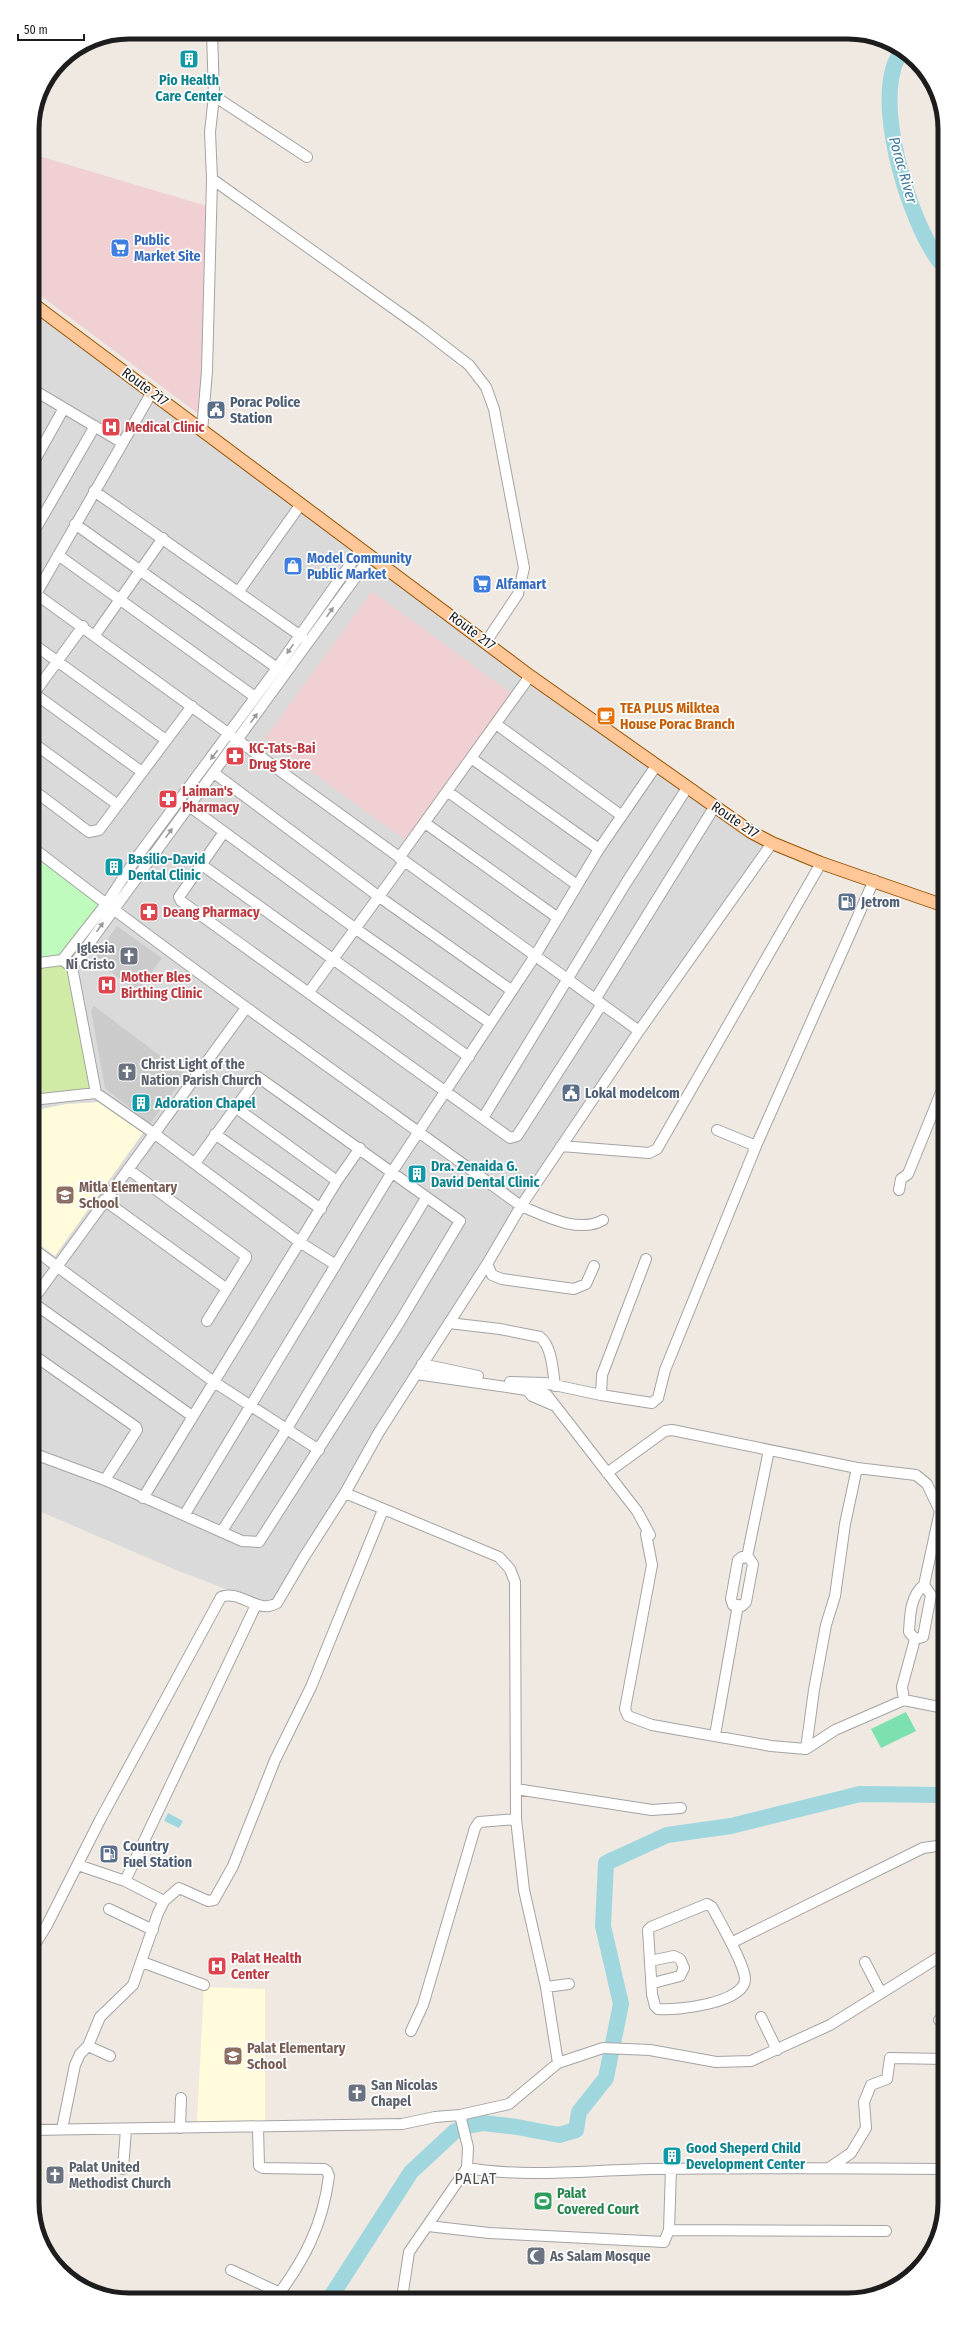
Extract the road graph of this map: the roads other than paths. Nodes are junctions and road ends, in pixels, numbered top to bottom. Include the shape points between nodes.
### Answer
1 (212, 39) edge
2 (214, 96) junction
3 (307, 157) dead end
4 (212, 179) junction
5 (39, 308) edge
6 (152, 392) junction
7 (39, 393) edge
8 (64, 408) junction
9 (95, 426) junction
10 (202, 431) junction
11 (122, 442) junction
12 (39, 453) edge
13 (94, 491) junction
14 (301, 504) junction
15 (39, 523) edge
16 (75, 524) junction
17 (163, 538) junction
18 (366, 553) junction
19 (58, 555) junction
20 (141, 570) junction
21 (39, 584) edge
22 (239, 592) junction
23 (39, 595) edge
24 (120, 600) junction
25 (83, 626) junction
26 (95, 634) junction
27 (300, 636) junction
28 (309, 642) junction
29 (486, 642) junction
30 (39, 648) edge
31 (57, 660) junction
32 (277, 668) junction
33 (530, 676) junction
34 (39, 686) edge
35 (255, 697) junction
36 (39, 698) edge
37 (192, 706) junction
38 (496, 724) junction
39 (230, 733) junction
40 (166, 740) junction
41 (239, 740) junction
42 (39, 747) edge
43 (471, 758) junction
44 (656, 766) junction
45 (142, 772) junction
46 (214, 773) junction
47 (687, 788) junction
48 (447, 791) junction
49 (39, 795) edge
50 (118, 805) junction
51 (189, 806) junction
52 (715, 806) junction
53 (622, 816) junction
54 (425, 823) junction
55 (224, 832) junction
56 (772, 844) junction
57 (599, 849) junction
58 (39, 852) edge
59 (401, 860) junction
60 (821, 863) junction
61 (202, 865) junction
62 (874, 880) junction
63 (577, 885) junction
64 (378, 896) junction
65 (938, 904) edge
66 (109, 907) junction
67 (558, 918) junction
68 (356, 928) junction
69 (535, 956) junction
70 (62, 960) junction
71 (332, 960) junction
72 (39, 963) edge
73 (72, 967) junction
74 (568, 978) junction
75 (511, 990) junction
76 (309, 992) junction
77 (599, 1001) junction
78 (246, 1008) junction
79 (490, 1023) junction
80 (639, 1031) junction
81 (469, 1057) junction
82 (447, 1090) junction
83 (96, 1093) junction
84 (39, 1099) edge
85 (938, 1100) edge
86 (235, 1107) junction
87 (482, 1118) junction
88 (717, 1130) dead end
89 (419, 1132) junction
90 (155, 1134) junction
91 (215, 1134) junction
92 (561, 1146) junction
93 (756, 1146) junction
94 (360, 1148) junction
95 (195, 1163) junction
96 (128, 1169) junction
97 (392, 1172) junction
98 (337, 1181) junction
99 (899, 1190) dead end
100 (426, 1198) junction
101 (104, 1200) junction
102 (521, 1206) junction
103 (321, 1210) junction
104 (603, 1220) dead end
105 (301, 1242) junction
106 (39, 1253) edge
107 (646, 1259) dead end
108 (487, 1264) junction
109 (336, 1265) junction
110 (57, 1266) junction
111 (594, 1266) dead end
112 (227, 1289) junction
113 (39, 1292) edge
114 (39, 1307) edge
115 (207, 1321) dead end
116 (448, 1323) junction
117 (39, 1359) edge
118 (422, 1364) junction
119 (416, 1374) junction
120 (214, 1382) junction
121 (555, 1386) junction
122 (601, 1395) junction
123 (249, 1406) junction
124 (192, 1416) junction
125 (286, 1430) junction
126 (319, 1450) junction
127 (769, 1450) junction
128 (39, 1456) edge
129 (857, 1468) junction
130 (608, 1473) junction
131 (106, 1480) junction
132 (345, 1493) junction
133 (143, 1498) junction
134 (938, 1503) edge
135 (383, 1510) junction
136 (185, 1514) junction
137 (938, 1527) edge
138 (222, 1532) junction
139 (747, 1557) junction
140 (924, 1585) junction
141 (256, 1605) junction
142 (738, 1605) junction
143 (915, 1639) junction
144 (904, 1700) junction
145 (938, 1707) edge
146 (715, 1735) junction
147 (806, 1749) junction
148 (516, 1789) junction
149 (681, 1808) dead end
150 (516, 1819) junction
151 (938, 1846) edge
152 (78, 1865) junction
153 (125, 1881) junction
154 (164, 1902) junction
155 (109, 1909) dead end
156 (152, 1930) junction
157 (39, 1938) edge
158 (731, 1943) junction
159 (938, 1958) edge
160 (650, 1961) junction
161 (142, 1962) junction
162 (865, 1962) dead end
163 (653, 1983) junction
164 (569, 1984) dead end
165 (204, 1985) dead end
166 (546, 1987) junction
167 (881, 1993) junction
168 (761, 2017) dead end
169 (412, 2031) dead end
170 (88, 2046) junction
171 (777, 2050) junction
172 (110, 2056) dead end
173 (938, 2058) edge
174 (558, 2063) junction
175 (181, 2098) dead end
176 (460, 2120) junction
177 (180, 2128) junction
178 (258, 2128) junction
179 (62, 2129) junction
180 (126, 2129) junction
181 (39, 2130) edge
182 (467, 2168) junction
183 (123, 2169) dead end
184 (671, 2169) junction
185 (828, 2169) junction
186 (938, 2169) edge
187 (428, 2226) junction
188 (669, 2230) junction
189 (886, 2231) dead end
190 (231, 2270) dead end
191 (273, 2293) edge
192 (280, 2293) edge
193 (403, 2293) edge

1 - 2 street
2 - 3 street
2 - 4 street via 210,132
4 - 10 street via 207,371
4 - 29 street via 421,328 469,365 486,387 494,409 524,568 518,594
5 - 6 main road, Route 217
6 - 10 main road, Route 217
6 - 11 street
7 - 8 street
8 - 9 street
8 - 12 street
9 - 11 street
9 - 15 street
10 - 14 main road, Route 217
11 - 13 street
13 - 16 street
13 - 17 street
14 - 18 main road, Route 217
14 - 22 street
16 - 19 street
16 - 20 street
17 - 20 street
17 - 22 street
18 - 27 street
28 -> 18 street
18 - 29 main road, Route 217
19 - 21 street
19 - 24 street
20 - 24 street
20 - 32 street
22 - 27 street
23 - 25 street
24 - 26 street
24 - 35 street
25 - 26 street
25 - 31 street
26 - 37 street
27 - 28 street
27 -> 32 street
41 -> 28 street
29 - 33 main road, Route 217
30 - 31 street
31 - 34 street
31 - 40 street
32 - 35 street
33 - 38 street
33 - 44 main road, Route 217
35 - 39 street
36 - 45 street
37 - 39 street
37 - 40 street
38 - 43 street
38 - 53 street
39 - 41 street
39 -> 66 street via 162,823
40 - 45 street
41 - 46 street
41 - 59 street
42 - 50 street
43 - 48 street
43 - 57 street
44 - 47 main road, Route 217
44 - 53 street
45 - 50 street
46 - 51 street
46 - 64 street
47 - 52 main road, Route 217
47 - 74 street
48 - 54 street
48 - 63 street
49 - 50 street via 91,833 101,829
51 - 55 street
66 -> 51 street
52 - 56 main road, Route 217
52 - 77 street
53 - 57 street
54 - 59 street
54 - 67 street
55 - 61 street
55 - 68 street
56 - 60 main road, Route 217
56 - 80 street
57 - 63 street
58 - 66 street
59 - 64 street
59 - 69 street
60 - 62 main road, Route 217
60 - 92 street via 657,1149 649,1153
61 - 71 street
61 - 76 street via 179,899
62 - 65 main road, Route 217
62 - 93 street
63 - 67 street
64 - 68 street
64 - 75 street
66 - 70 street
73 -> 66 street
66 - 78 street
67 - 69 street
68 - 71 street
68 - 79 street
69 - 74 street
69 - 75 street
70 - 72 street
70 - 73 street
71 - 76 street
71 - 81 street
73 - 83 street
74 - 77 street
74 - 87 street
75 - 79 street
76 - 82 street
77 - 80 street
77 - 87 street via 517,1136 510,1138
78 - 89 street
78 - 90 street
79 - 81 street
80 - 92 street
81 - 82 street
82 - 87 street
82 - 89 street
83 - 84 street
83 - 90 street
85 - 99 street via 908,1174 901,1179
86 - 91 street
86 - 94 street via 256,1078 260,1078
86 - 98 street
88 - 93 street
89 - 97 street
89 - 102 street
90 - 95 street
90 - 96 street
91 - 95 street
91 - 103 street
92 - 102 street
93 - 122 street via 665,1370 658,1398 652,1403
94 - 97 street
94 - 98 street
95 - 105 street
96 - 101 street
96 - 112 street via 244,1254 246,1258
97 - 100 street
97 - 109 street
98 - 103 street
100 - 125 street
100 - 126 street via 460,1221
101 - 110 street
101 - 112 street
102 - 104 street via 550,1218 587,1226
102 - 108 street
103 - 105 street
105 - 109 street
105 - 120 street
106 - 110 street
107 - 122 street via 602,1375
108 - 111 street via 492,1275 502,1279 574,1289 586,1284
108 - 116 street
109 - 123 street
110 - 113 street
110 - 120 street
112 - 115 street
114 - 124 street
116 - 118 street
116 - 121 street via 500,1329 540,1338 545,1341 548,1349
117 - 131 street via 136,1427 137,1430
118 - 119 street
118 - 121 street via 516,1383
119 - 130 street via 527,1390 532,1396 553,1405
119 - 132 street
120 - 123 street
120 - 124 street
121 - 122 street
123 - 125 street
123 - 136 street
124 - 133 street
125 - 126 street
125 - 138 street
126 - 138 street via 259,1542 242,1541
127 - 129 street
127 - 130 street via 672,1430 665,1431
127 - 139 street
128 - 131 street
129 - 134 street via 916,1475 928,1484
129 - 147 street via 845,1524 835,1596 826,1625 814,1690
130 - 146 street via 637,1511 650,1535 646,1534 652,1565 625,1709 628,1716 635,1720
131 - 133 street
132 - 135 street
132 - 141 street via 277,1603 272,1607
133 - 136 street
135 - 148 street via 481,1548 499,1557 510,1569 515,1582
135 - 154 street via 311,1687 275,1760 233,1866 214,1900 208,1901 179,1888
136 - 138 street
137 - 140 street
139 - 142 street via 753,1564 746,1602 744,1605
139 - 142 street via 738,1560 731,1599 732,1603
140 - 143 street via 916,1592 910,1618 909,1632
140 - 143 street via 931,1595 930,1603 923,1637
141 - 152 street via 229,1595 221,1597 146,1733
141 - 153 street
142 - 146 street
143 - 144 street via 902,1687
144 - 145 street
144 - 147 street via 835,1730
146 - 147 street via 771,1746
148 - 149 street via 652,1810
148 - 150 street
150 - 166 street via 524,1890
150 - 169 street via 479,1822 474,1828
151 - 158 street via 923,1848
152 - 153 street
152 - 157 street
153 - 154 street
154 - 156 street
155 - 156 street
156 - 161 street
158 - 160 street via 712,1907 703,1905 651,1927 647,1935
158 - 163 street via 746,1978 745,1984 721,2001 699,2006 658,2009 655,2006
159 - 167 street
160 - 163 street
160 - 163 street via 674,1956 680,1959 684,1968 680,1976
161 - 165 street
161 - 170 street via 127,1993 100,2017
162 - 167 street
164 - 166 street
166 - 174 street
167 - 171 street via 830,2025
168 - 171 street
170 - 172 street
170 - 179 street via 80,2054 75,2065
171 - 174 street via 751,2060 731,2063 610,2048
173 - 185 street via 890,2058 887,2080 871,2085 864,2102 866,2128 851,2153
174 - 176 street via 509,2104
175 - 177 street
176 - 178 street via 435,2117 402,2124
176 - 182 street via 468,2147
177 - 178 street
177 - 180 street
178 - 192 street via 259,2166 324,2169 329,2176 321,2216 310,2244 297,2270
179 - 180 street
179 - 181 street
180 - 183 street
182 - 184 street via 494,2172
182 - 187 street
184 - 185 street
184 - 188 street
185 - 186 street
187 - 188 street via 489,2233 664,2242
187 - 193 street via 409,2252
188 - 189 street
190 - 191 street

